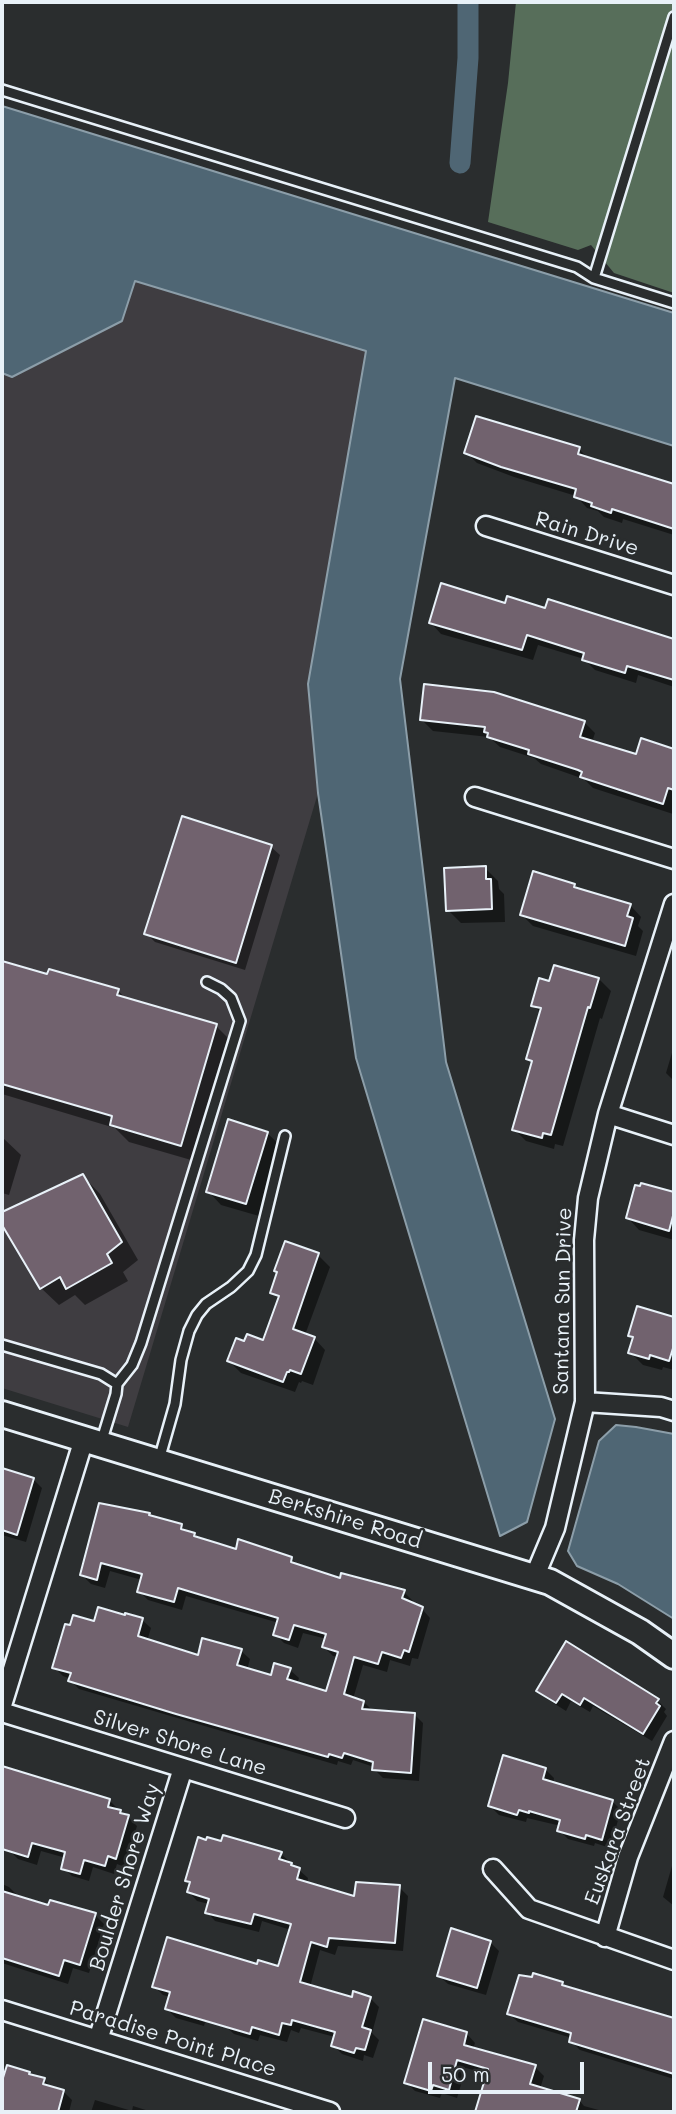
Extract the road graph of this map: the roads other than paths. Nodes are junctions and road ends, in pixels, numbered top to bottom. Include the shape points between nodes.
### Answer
1 (674, 17) edge
2 (672, 29) edge
3 (2, 90) edge
4 (593, 278) junction
5 (674, 303) edge
6 (486, 526) dead end
7 (674, 585) edge
8 (475, 797) dead end
9 (674, 859) edge
10 (674, 904) edge
11 (207, 982) dead end
12 (608, 1114) junction
13 (674, 1135) edge
14 (285, 1136) dead end
15 (2, 1345) edge
16 (117, 1384) junction
17 (585, 1402) junction
18 (674, 1411) edge
19 (2, 1414) edge
20 (92, 1442) junction
21 (159, 1462) junction
22 (534, 1578) junction
23 (674, 1656) edge
24 (2, 1705) edge
25 (2, 1712) edge
26 (674, 1741) edge
27 (183, 1768) junction
28 (345, 1818) dead end
29 (493, 1869) dead end
30 (605, 1937) junction
31 (674, 1960) edge
32 (2, 2010) edge
33 (99, 2040) junction
34 (330, 2112) edge

1 - 2 lane
2 - 4 lane
3 - 4 lane via 577,267
4 - 5 lane
6 - 7 street, Rain Drive
8 - 9 street
10 - 12 street, Santana Sun Drive
11 - 16 lane via 231,998 240,1021 141,1343 132,1366
12 - 13 street
12 - 17 street, Santana Sun Drive via 588,1198 584,1240
14 - 21 lane via 256,1255 248,1271 206,1304 189,1331
15 - 16 lane via 101,1374
16 - 20 lane via 117,1394
17 - 18 street
17 - 22 street, Santana Sun Drive via 555,1528
19 - 20 street, Berkshire Road
20 - 21 street, Berkshire Road
20 - 24 street
21 - 22 street, Berkshire Road
22 - 23 street, Berkshire Road via 550,1582 640,1632
25 - 27 street, Silver Shore Lane
26 - 30 street, Euskara Street via 628,1857
27 - 28 street, Silver Shore Lane
27 - 33 street, Boulder Shore Way
29 - 30 street via 529,1909
30 - 31 street
32 - 33 street, Paradise Point Place
33 - 34 street, Paradise Point Place

